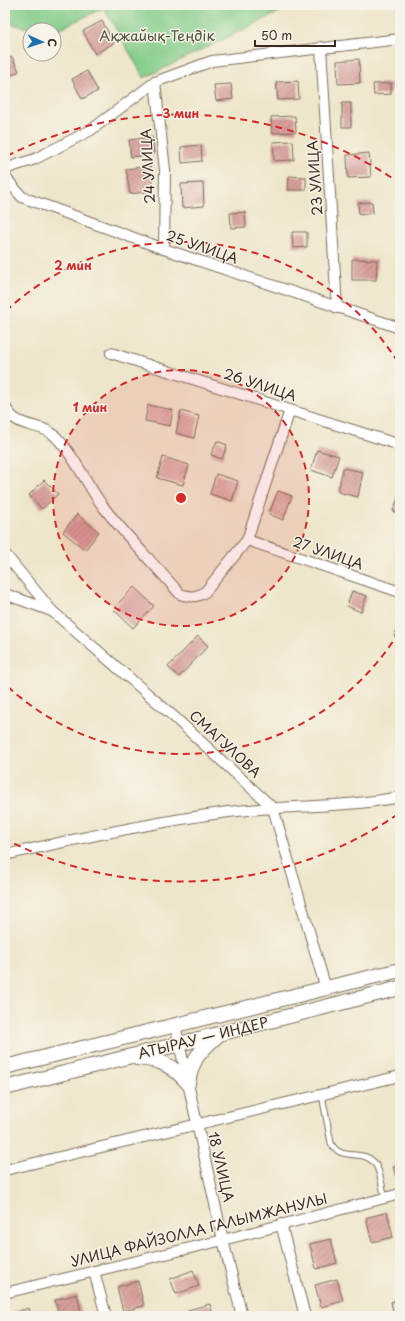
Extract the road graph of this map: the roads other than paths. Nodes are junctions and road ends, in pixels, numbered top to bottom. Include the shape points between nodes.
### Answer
1 (400, 39) edge
2 (321, 47) junction
3 (155, 82) junction
4 (5, 169) edge
5 (5, 177) edge
6 (164, 249) junction
7 (337, 308) junction
8 (400, 328) edge
9 (111, 353) dead end
10 (5, 406) edge
11 (290, 410) junction
12 (400, 445) edge
13 (246, 540) junction
14 (5, 554) edge
15 (400, 592) edge
16 (5, 594) edge
17 (52, 611) junction
18 (400, 797) edge
19 (273, 808) junction
20 (5, 856) edge
21 (400, 970) edge
22 (400, 988) edge
23 (326, 989) junction
24 (175, 1024) junction
25 (218, 1034) junction
26 (180, 1044) junction
27 (127, 1057) junction
28 (5, 1067) edge
29 (400, 1076) edge
30 (188, 1083) junction
31 (5, 1088) edge
32 (322, 1095) junction
33 (198, 1126) junction
34 (5, 1170) edge
35 (400, 1194) edge
36 (385, 1198) junction
37 (281, 1224) junction
38 (223, 1240) junction
39 (94, 1271) junction
40 (5, 1293) edge
41 (106, 1316) edge
42 (242, 1316) edge
43 (305, 1316) edge

1 - 2 street
2 - 3 street via 212,61
2 - 7 street, 23 УЛИЦА
3 - 4 street via 91,130 35,159
3 - 6 street, 24 УЛИЦА via 165,170
5 - 6 street, 25 УЛИЦА via 22,196
6 - 7 street, 25 УЛИЦА
7 - 8 street, 25 УЛИЦА
9 - 11 street, 26 УЛИЦА
10 - 13 street via 15,420 56,436 72,456 104,509 180,594 198,596 205,592
11 - 12 street, 26 УЛИЦА
11 - 13 street
13 - 15 street, 27 УЛИЦА
14 - 17 street
16 - 17 street, СМАГУЛОВА
17 - 19 street, СМАГУЛОВА via 172,715
18 - 19 street via 372,802
19 - 20 street via 147,824
19 - 23 street
21 - 23 main road, АТЫРАУ — ИНДЕР
22 - 25 main road, АТЫРАУ — ИНДЕР
23 - 24 main road, АТЫРАУ — ИНДЕР
24 - 26 street, 18 УЛИЦА
24 - 28 main road, АТЫРАУ — ИНДЕР
25 - 26 main road, АТЫРАУ — ИНДЕР
25 - 30 main road via 194,1060
26 - 27 main road, АТЫРАУ — ИНДЕР
26 - 30 street, 18 УЛИЦА
27 - 30 main road via 168,1064
27 - 31 main road, АТЫРАУ — ИНДЕР
29 - 32 street
30 - 33 street, 18 УЛИЦА
32 - 33 street
32 - 36 lane via 334,1149 339,1153 366,1156 372,1160
33 - 34 street
33 - 38 street, 18 УЛИЦА
35 - 36 street, УЛИЦА ФАЙЗОЛЛА ГАЛЫМЖАНУЛЫ
36 - 37 street, УЛИЦА ФАЙЗОЛЛА ГАЛЫМЖАНУЛЫ
37 - 38 street, УЛИЦА ФАЙЗОЛЛА ГАЛЫМЖАНУЛЫ
37 - 43 street
38 - 39 street, УЛИЦА ФАЙЗОЛЛА ГАЛЫМЖАНУЛЫ
38 - 42 street, 18 УЛИЦА
39 - 40 street, УЛИЦА ФАЙЗОЛЛА ГАЛЫМЖАНУЛЫ
39 - 41 street

